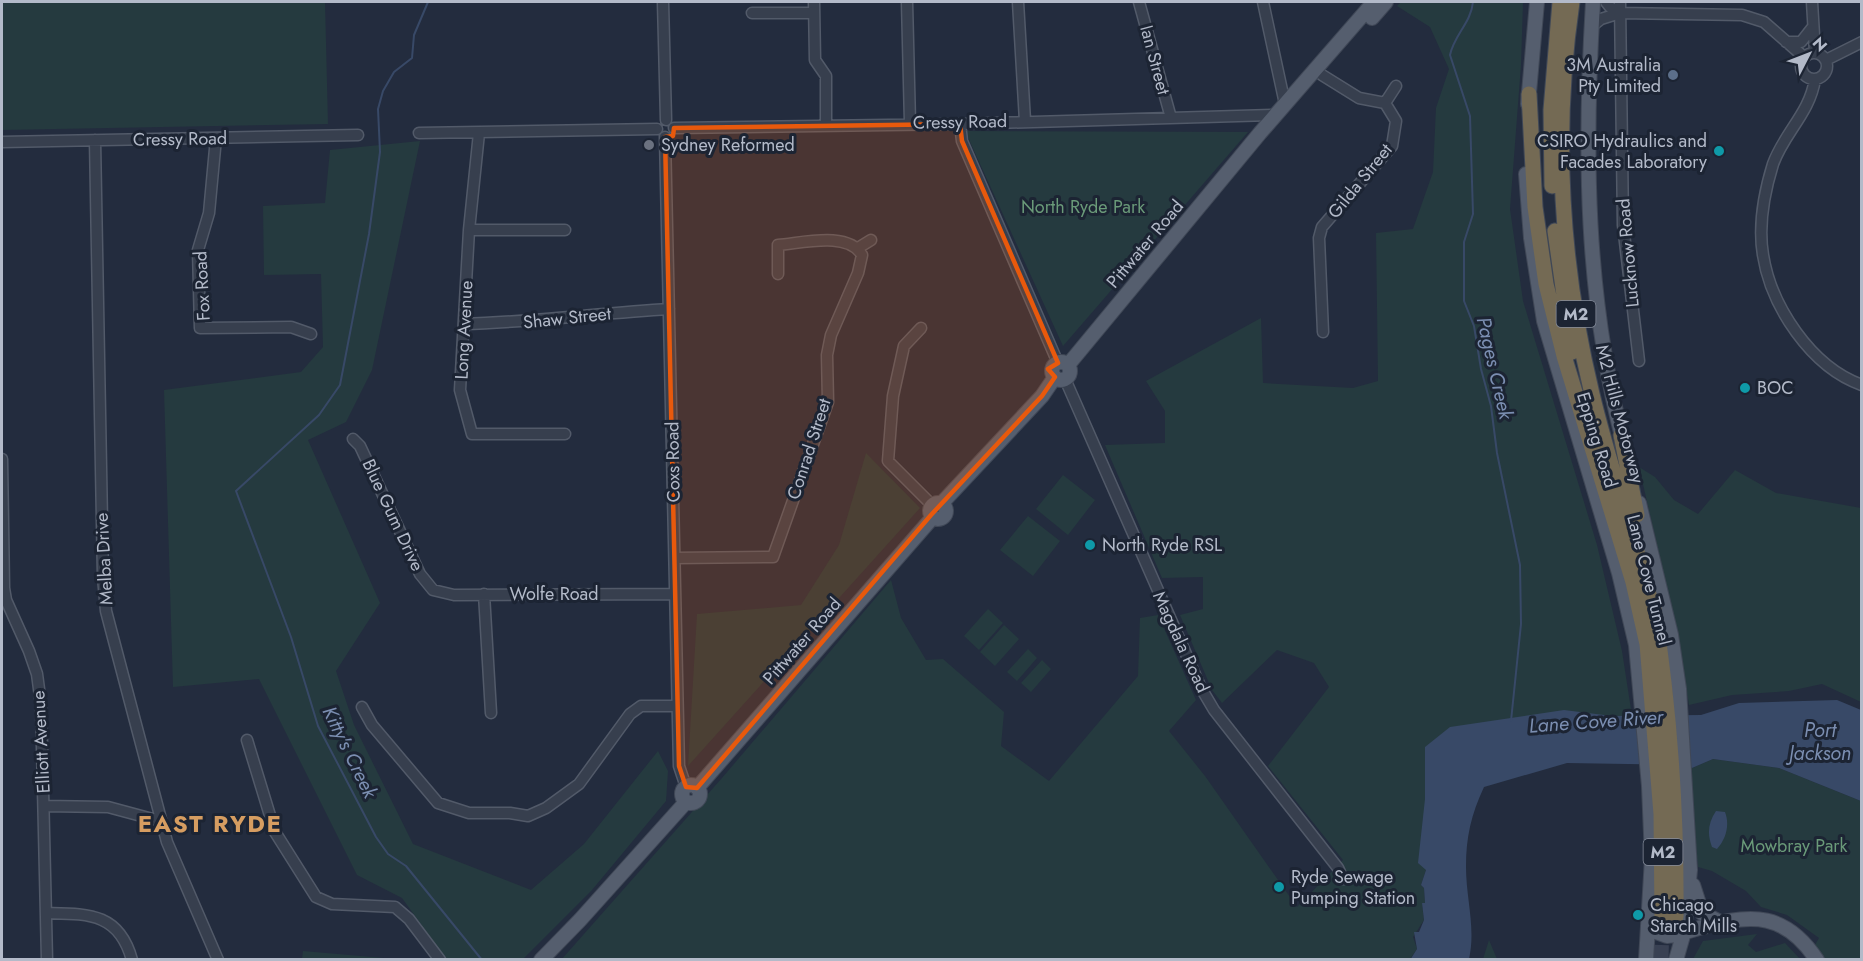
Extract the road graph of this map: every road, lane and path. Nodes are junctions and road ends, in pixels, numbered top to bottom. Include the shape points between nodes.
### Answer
1 (663, 2) edge
2 (907, 2) edge
3 (1018, 2) edge
4 (1139, 2) edge
5 (1263, 2) edge
6 (1386, 2) edge
7 (1537, 2) edge
8 (1560, 2) edge
9 (1572, 2) edge
10 (1593, 2) edge
11 (1606, 2) edge
12 (1812, 2) edge
13 (1370, 4) edge
14 (814, 7) edge
15 (1620, 7) edge
16 (752, 13) dead end
17 (1591, 27) junction
18 (1812, 28) junction
19 (1786, 42) junction
20 (1862, 42) edge
21 (1331, 53) junction
22 (1810, 55) junction
23 (1826, 60) junction
24 (1322, 75) junction
25 (1281, 78) junction
26 (1815, 79) junction
27 (1304, 83) junction
28 (1396, 86) dead end
29 (1529, 94) junction
30 (1385, 103) junction
31 (1281, 110) junction
32 (1246, 117) junction
33 (1171, 118) junction
34 (1024, 121) junction
35 (910, 123) junction
36 (670, 124) junction
37 (960, 124) junction
38 (826, 126) junction
39 (479, 133) junction
40 (661, 133) junction
41 (1260, 133) junction
42 (419, 134) dead end
43 (358, 135) dead end
44 (216, 138) junction
45 (94, 140) junction
46 (2, 142) edge
47 (1251, 146) junction
48 (469, 230) junction
49 (566, 230) dead end
50 (871, 240) dead end
51 (858, 248) junction
52 (778, 274) dead end
53 (669, 309) junction
54 (464, 324) junction
55 (921, 328) dead end
56 (1323, 332) dead end
57 (311, 334) dead end
58 (1639, 360) dead end
59 (1063, 364) junction
60 (1060, 378) junction
61 (1862, 385) edge
62 (565, 434) dead end
63 (1589, 435) junction
64 (1621, 435) junction
65 (353, 439) dead end
66 (2, 459) edge
67 (936, 509) junction
68 (675, 558) junction
69 (433, 590) joint
70 (484, 594) junction
71 (675, 594) junction
72 (4, 600) edge
73 (1655, 618) junction
74 (1653, 698) junction
75 (677, 706) junction
76 (362, 707) dead end
77 (491, 713) dead end
78 (247, 740) dead end
79 (692, 787) junction
80 (44, 806) junction
81 (160, 821) junction
82 (1690, 872) junction
83 (1343, 879) dead end
84 (46, 913) junction
85 (1662, 919) junction
86 (1720, 922) junction
87 (1682, 932) junction
88 (47, 960) edge
89 (132, 960) edge
90 (218, 960) edge
91 (440, 960) edge
92 (540, 960) edge
93 (1646, 960) edge
94 (1667, 960) edge
95 (1676, 960) edge
96 (1817, 960) edge

1 - 36 street
2 - 35 street
3 - 34 street
4 - 33 street, Ian Street
5 - 25 street
6 - 24 main road, Pittwater Road
7 - 29 main road, Epping Road
8 - 63 highway, M2 Hills Motorway / M2 via 1551,110 1553,206 1564,310
9 - 73 highway, M2 Hills Motorway / M2 via 1562,130 1570,278 1592,394
10 - 17 main road, Epping Road
11 - 15 street via 1610,7
12 - 18 street
13 - 21 main road, Pittwater Road
14 - 16 street
14 - 38 street via 815,60 826,76
15 - 17 street
15 - 19 street via 1742,15 1764,22
15 - 58 street, Lucknow Road via 1623,225
17 - 64 main road, Epping Road via 1587,119 1589,231 1608,377
18 - 19 street via 1801,42
18 - 22 street
19 - 22 street
20 - 23 street
21 - 24 street
21 - 27 main road, Pittwater Road
22 - 23 street
22 - 26 street via 1801,64 1803,73
23 - 26 street via 1826,73
24 - 27 street
24 - 30 street via 1359,98
24 - 47 main road, Pittwater Road
25 - 27 street
25 - 31 street
26 - 61 street via 1808,107 1776,157 1764,194 1763,255 1776,298 1801,337 1826,363
27 - 31 main road, Pittwater Road
28 - 30 street
29 - 63 highway, M2 via 1535,207 1546,284
29 - 74 main road, Epping Road via 1527,202 1542,310
30 - 56 street, Gilda Street via 1395,121 1392,146 1322,227 1319,238
31 - 32 street, Cressy Road
31 - 41 main road, Pittwater Road
32 - 33 street, Cressy Road
32 - 41 street via 1257,120
33 - 34 street, Cressy Road
34 - 37 street, Cressy Road
35 - 37 street, Cressy Road
35 - 38 street, Cressy Road
36 - 38 street, Cressy Road
36 - 40 street via 671,134
37 - 59 street via 962,141
39 - 40 street
39 - 42 street
39 - 48 street, Long Avenue
40 - 53 street, Coxs Road
41 - 47 main road, Pittwater Road
43 - 44 street, Cressy Road
44 - 45 street, Cressy Road
44 - 57 street, Fox Road via 209,213 198,250 200,328 291,327
45 - 46 street, Cressy Road
45 - 81 street, Melba Drive via 104,595
47 - 59 main road, Pittwater Road
48 - 49 street
48 - 54 street, Long Avenue
50 - 51 street
51 - 52 street via 847,241 778,245
51 - 68 street, Conrad Street via 862,255 858,273 831,335 827,355 828,402 772,557
53 - 54 street, Shaw Street
53 - 68 street, Coxs Road
54 - 62 street, Long Avenue via 460,390 472,434
55 - 67 street via 904,346 893,396 888,461
59 - 60 main road via 1053,369
60 - 67 main road, Pittwater Road
60 - 83 street, Magdala Road via 1201,688
63 - 74 highway, Lane Cove Tunnel / M2 via 1641,613
64 - 73 highway, M2
64 - 82 main road, Epping Road via 1671,635 1679,689
65 - 69 street, Blue Gum Drive via 360,446 420,574
66 - 72 street, Elliott Avenue
67 - 79 main road, Pittwater Road
68 - 71 street, Coxs Road
69 - 70 street, Wolfe Road via 454,595
70 - 71 street, Wolfe Road
70 - 77 street
71 - 75 street, Coxs Road
72 - 80 street, Elliott Avenue via 37,674 42,704
73 - 74 highway, Lane Cove Tunnel / M2
74 - 85 highway, Lane Cove Tunnel / M2
75 - 76 street via 641,706 630,714 579,784 528,816 469,813 438,803 372,725
75 - 79 street, Coxs Road via 679,766
78 - 91 street via 275,832 316,897 332,904 395,907
79 - 92 main road, Pittwater Road via 700,792 699,800 693,804 686,802
80 - 81 street via 108,807
80 - 84 street, Elliott Avenue
81 - 90 street, Melba Drive via 175,865
82 - 86 main road via 1700,910
82 - 87 main road, Epping Road
84 - 88 street, Elliott Avenue
84 - 89 street via 101,918 123,938
85 - 87 main road via 1652,928 1660,935
85 - 93 main road
86 - 87 main road
86 - 96 main road via 1745,918 1772,921 1796,934
87 - 94 main road
87 - 95 main road, Epping Road

